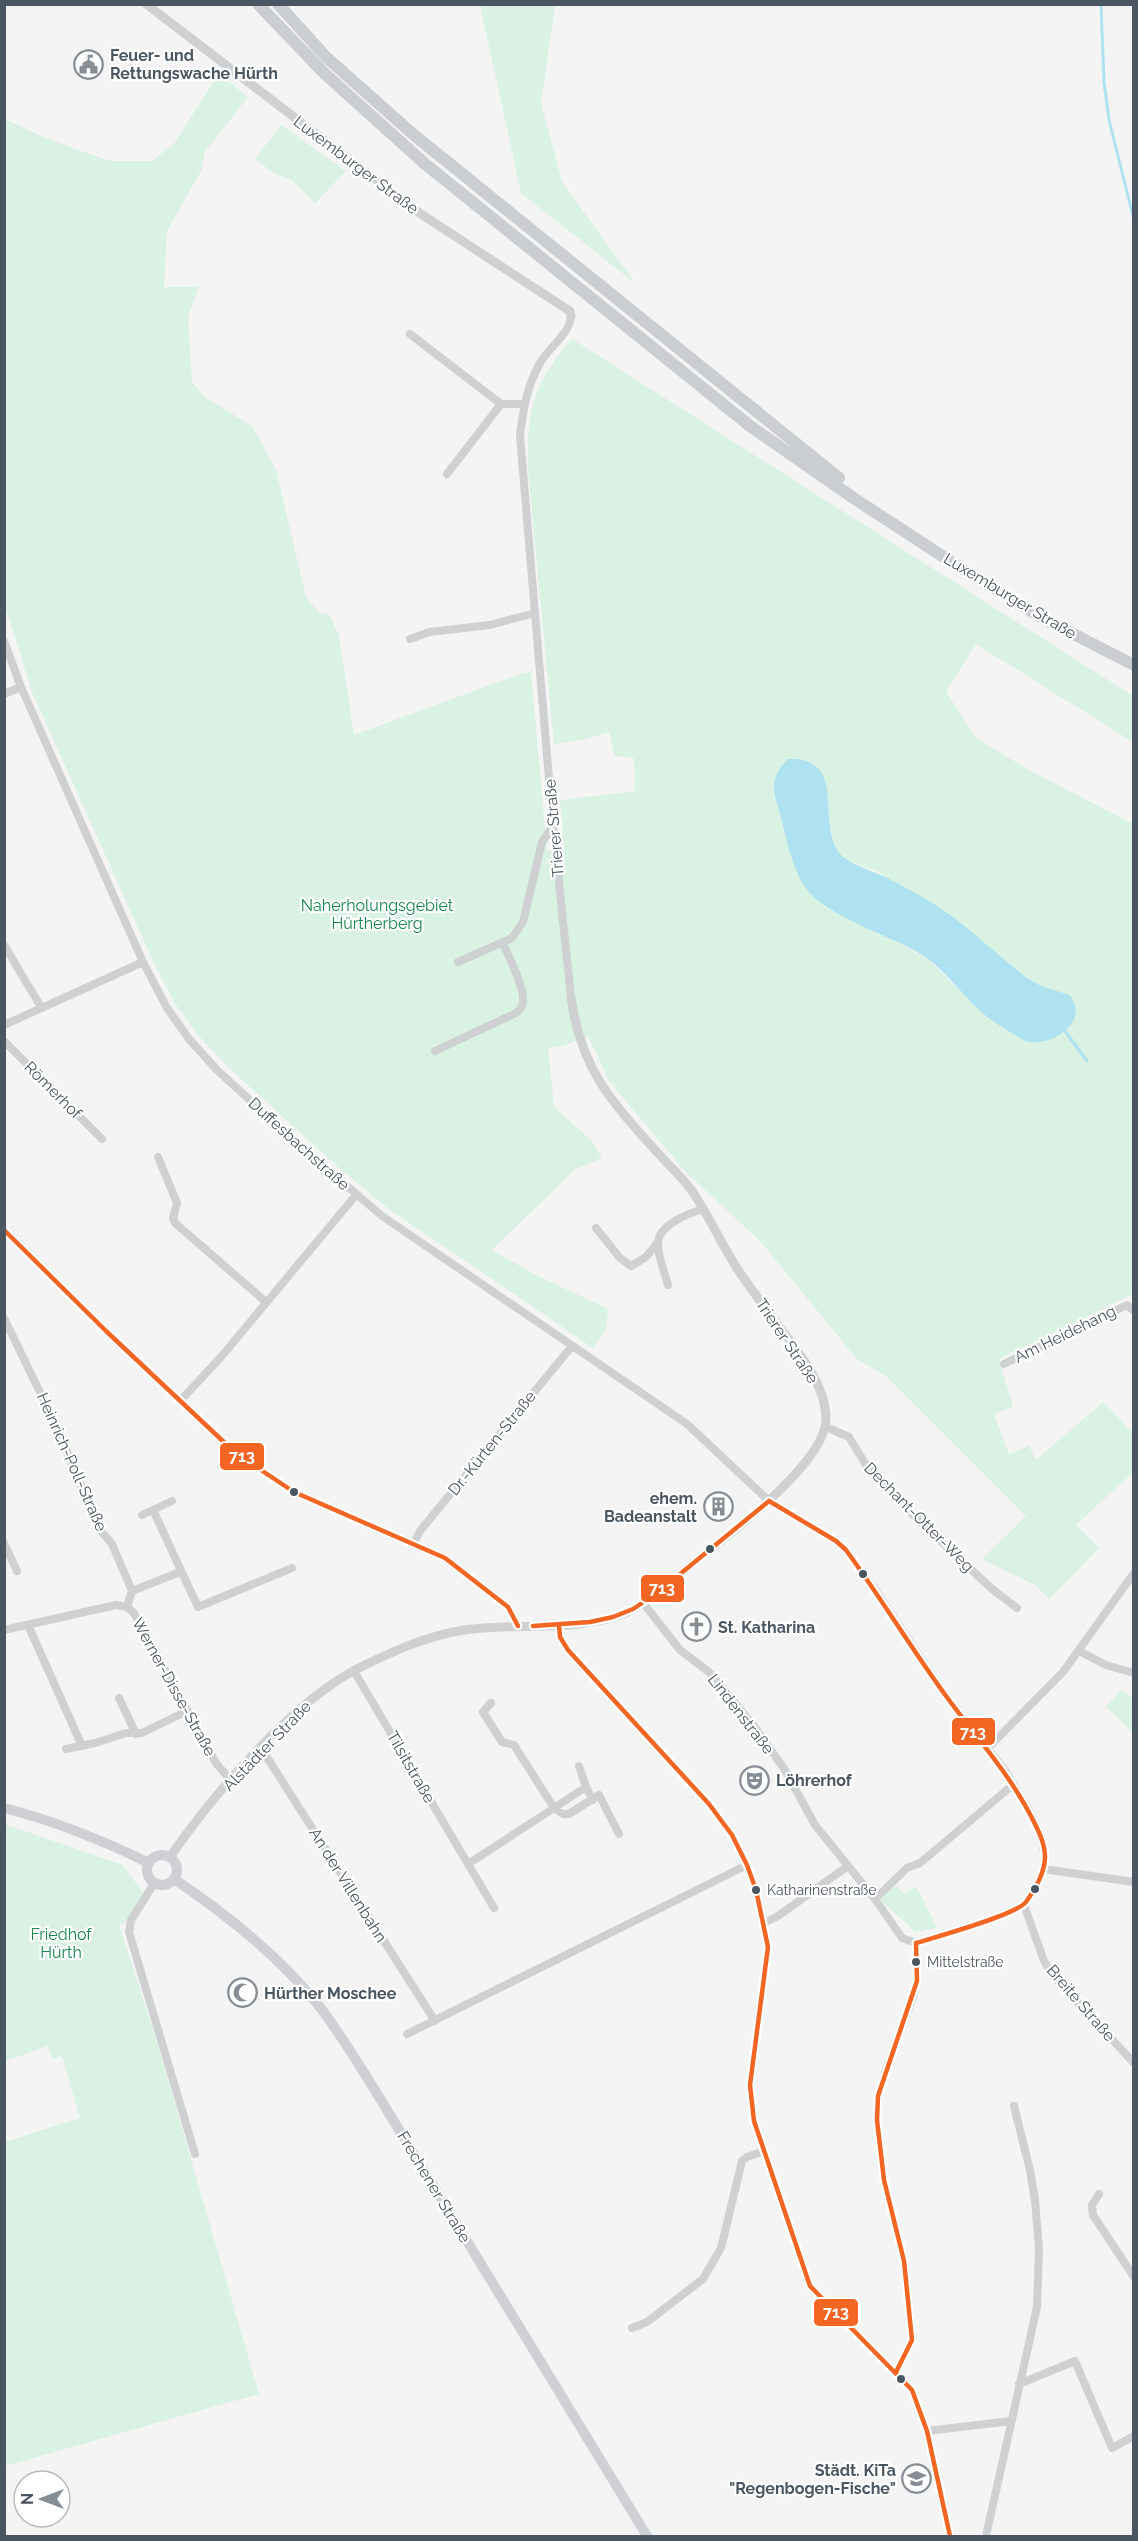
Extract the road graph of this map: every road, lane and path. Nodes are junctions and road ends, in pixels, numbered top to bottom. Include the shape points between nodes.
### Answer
1 (146, 4) edge
2 (258, 4) edge
3 (278, 4) edge
4 (571, 316) joint
5 (410, 334) dead end
6 (501, 404) junction
7 (524, 404) junction
8 (447, 474) dead end
9 (891, 521) junction
10 (535, 613) junction
11 (410, 639) dead end
12 (4, 640) edge
13 (1134, 665) edge
14 (21, 687) junction
15 (4, 694) edge
16 (553, 826) junction
17 (503, 943) junction
18 (4, 945) edge
19 (143, 962) junction
20 (458, 962) dead end
21 (571, 997) joint
22 (42, 1007) junction
23 (4, 1025) edge
24 (4, 1041) edge
25 (435, 1051) dead end
26 (102, 1139) dead end
27 (158, 1157) dead end
28 (356, 1195) junction
29 (704, 1209) junction
30 (596, 1228) dead end
31 (4, 1229) edge
32 (658, 1242) junction
33 (668, 1286) dead end
34 (266, 1302) junction
35 (1130, 1308) edge
36 (4, 1318) edge
37 (572, 1346) junction
38 (1004, 1364) dead end
39 (181, 1400) junction
40 (826, 1427) junction
41 (172, 1501) dead end
42 (769, 1501) junction
43 (153, 1510) junction
44 (141, 1515) dead end
45 (4, 1543) edge
46 (414, 1543) junction
47 (292, 1568) dead end
48 (17, 1571) dead end
49 (180, 1572) junction
50 (1134, 1573) edge
51 (132, 1591) junction
52 (644, 1604) junction
53 (127, 1607) junction
54 (1017, 1608) dead end
55 (559, 1625) junction
56 (28, 1626) junction
57 (518, 1626) junction
58 (4, 1630) edge
59 (1079, 1651) junction
60 (354, 1671) junction
61 (1134, 1673) edge
62 (119, 1698) dead end
63 (491, 1703) dead end
64 (187, 1711) junction
65 (136, 1734) junction
66 (82, 1746) junction
67 (261, 1748) junction
68 (988, 1748) junction
69 (66, 1749) dead end
70 (579, 1766) dead end
71 (231, 1781) junction
72 (1014, 1784) junction
73 (586, 1788) junction
74 (593, 1800) junction
75 (4, 1808) edge
76 (554, 1808) junction
77 (619, 1834) dead end
78 (170, 1857) junction
79 (149, 1863) junction
80 (468, 1864) junction
81 (747, 1865) junction
82 (848, 1866) junction
83 (1043, 1869) junction
84 (174, 1879) junction
85 (154, 1882) junction
86 (1134, 1882) edge
87 (874, 1899) junction
88 (1024, 1905) junction
89 (494, 1908) dead end
90 (764, 1923) junction
91 (916, 1943) junction
92 (435, 2021) junction
93 (407, 2034) dead end
94 (1134, 2063) edge
95 (1014, 2106) dead end
96 (764, 2151) junction
97 (195, 2154) dead end
98 (1099, 2194) dead end
99 (1134, 2277) edge
100 (632, 2328) dead end
101 (896, 2372) junction
102 (1019, 2384) junction
103 (1011, 2421) junction
104 (927, 2431) junction
105 (1134, 2436) edge
106 (647, 2536) edge
107 (950, 2536) edge
108 (986, 2536) edge

1 - 4 street, Luxemburger Straße via 421,214 562,306
2 - 9 main road via 324,73 424,163 750,426
3 - 9 main road via 326,57 414,135
4 - 7 street, Trierer Straße via 571,324 531,379
5 - 6 street
6 - 7 street
6 - 8 street
7 - 10 street, Trierer Straße via 520,436
9 - 13 main road, Luxemburger Straße via 1044,619
10 - 11 street
10 - 16 street, Trierer Straße
12 - 14 street, Duffesbachstraße
14 - 15 street
14 - 19 street, Duffesbachstraße
16 - 17 street via 542,842 523,922 517,934
16 - 21 street, Trierer Straße
17 - 20 street
17 - 25 street via 524,1000 522,1008
18 - 22 street
19 - 22 street
19 - 28 street, Duffesbachstraße via 189,1039
21 - 29 street, Trierer Straße via 582,1048 603,1089
22 - 23 street
24 - 26 street, Römerhof
27 - 34 street via 177,1203 173,1218 176,1223
28 - 34 street
28 - 37 street, Duffesbachstraße
29 - 32 street via 679,1218
29 - 40 street, Trierer Straße via 734,1264 800,1355 825,1406
30 - 32 street via 631,1266 646,1257
31 - 39 street
32 - 33 street
34 - 39 street
35 - 38 street, Am Heidehang
36 - 51 street, Heinrich-Poll-Straße
37 - 42 street, Duffesbachstraße via 687,1424
37 - 46 street, Dr.-Kürten-Straße via 420,1530
39 - 46 street via 226,1444 294,1492
40 - 42 street via 813,1453
40 - 54 street, Dechant-Otter-Weg via 849,1437 868,1468 911,1513
41 - 43 street
42 - 52 street, Alstädter Straße
42 - 68 street, Duffesbachstraße via 846,1550 946,1696
43 - 44 street
43 - 49 street
45 - 48 street
46 - 57 street via 445,1558 500,1600 513,1613
47 - 49 street via 198,1607
49 - 51 street
50 - 59 street
51 - 53 street
52 - 55 street, Alstädter Straße via 601,1620
52 - 82 street, Lindenstraße via 680,1650 709,1672 754,1726 785,1770 815,1825
53 - 56 street, Werner-Disse-Straße via 116,1605
53 - 64 street, Werner-Disse-Straße via 134,1613
55 - 57 street, Alstädter Straße
55 - 81 street via 560,1637 568,1650 710,1804
56 - 58 street, Werner-Disse-Straße
56 - 66 street
57 - 60 street, Alstädter Straße via 440,1635
59 - 61 street
59 - 68 street via 1055,1682
60 - 67 street, Alstädter Straße via 308,1702
60 - 80 street, Tilsitstraße
62 - 65 street
63 - 76 street via 483,1712 502,1742 514,1745
64 - 65 street
64 - 71 street, Werner-Disse-Straße via 216,1763
65 - 66 street via 126,1733
66 - 69 street
67 - 71 street, Alstädter Straße
67 - 92 street, An der Villenbahn
68 - 72 street, Duffesbachstraße
70 - 73 street
71 - 78 street, Alstädter Straße
72 - 83 street, Duffesbachstraße via 1040,1834 1045,1856
72 - 87 street via 920,1863 907,1868
73 - 74 street
73 - 76 street
74 - 76 street via 568,1814
74 - 77 street via 599,1795
75 - 79 main road via 96,1838
76 - 80 street
78 - 79 main road via 161,1855
78 - 84 main road via 176,1865
79 - 85 main road via 148,1874
80 - 89 street, Tilsitstraße
81 - 90 street
81 - 92 street
82 - 87 street, Lindenstraße
82 - 90 street
83 - 86 street
83 - 88 street
84 - 85 main road via 163,1884
84 - 106 main road, Frechener Straße via 252,1936 334,2026
85 - 97 street via 131,1920 129,1932
87 - 91 street, Lindenstraße via 902,1938
88 - 91 street via 984,1923
88 - 94 street, Breite Straße via 1053,1976
90 - 96 street via 768,1960 750,2085 754,2121
91 - 101 street via 918,1962 913,1997 885,2072 877,2120 884,2180 904,2261 910,2315 910,2348
92 - 93 street
95 - 102 street via 1030,2170 1039,2249 1037,2307
96 - 100 street via 742,2161 721,2248 704,2279 647,2322
96 - 101 street via 810,2286
98 - 99 street via 1092,2205 1093,2215
101 - 104 street via 912,2390
102 - 103 street
102 - 105 street via 1075,2361 1112,2448
103 - 104 street
103 - 108 street
104 - 107 street

